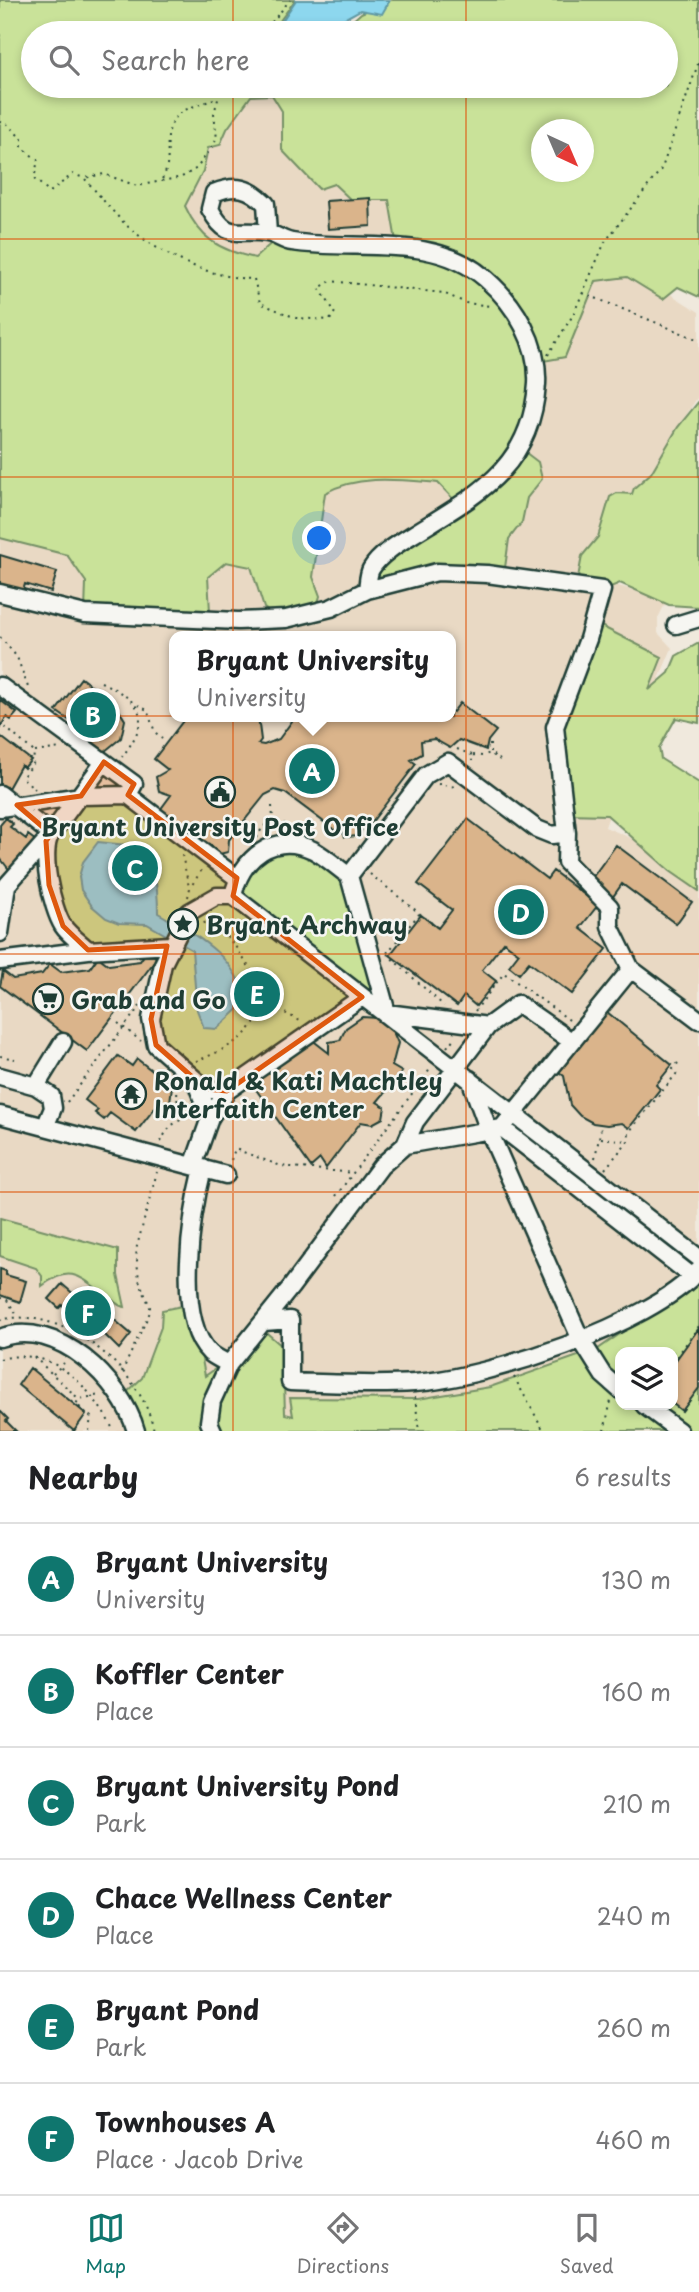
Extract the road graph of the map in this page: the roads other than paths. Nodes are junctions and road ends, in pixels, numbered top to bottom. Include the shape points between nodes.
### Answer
1 (268, 233) dead end
2 (367, 590) junction
3 (0, 593) edge
4 (699, 618) edge
5 (676, 625) dead end
6 (0, 686) edge
7 (109, 766) junction
8 (0, 793) edge
9 (128, 795) junction
10 (81, 796) junction
11 (17, 806) junction
12 (0, 808) edge
13 (567, 833) junction
14 (49, 837) junction
15 (354, 870) junction
16 (237, 878) junction
17 (4, 887) edge
18 (233, 897) junction
19 (63, 926) junction
20 (0, 933) edge
21 (170, 946) junction
22 (88, 950) junction
23 (46, 955) junction
24 (0, 961) edge
25 (631, 969) junction
26 (362, 997) junction
27 (387, 1013) junction
28 (699, 1020) edge
29 (488, 1026) junction
30 (571, 1041) junction
31 (64, 1042) dead end
32 (455, 1068) junction
33 (0, 1076) edge
34 (195, 1079) junction
35 (470, 1079) junction
36 (36, 1086) junction
37 (227, 1091) junction
38 (515, 1113) junction
39 (0, 1115) edge
40 (208, 1115) junction
41 (45, 1127) junction
42 (495, 1130) junction
43 (405, 1145) junction
44 (198, 1167) junction
45 (228, 1169) road end
46 (699, 1258) edge
47 (696, 1274) edge
48 (264, 1322) junction
49 (0, 1338) edge
50 (581, 1340) junction
51 (229, 1364) junction
52 (615, 1385) edge
53 (651, 1410) edge
54 (136, 1431) edge
55 (213, 1431) edge
56 (679, 1431) edge

1 - 2 street via 289,242 428,251 457,259 485,278 511,306 530,338 538,366 535,408 525,439 503,472 472,498 393,547 371,569
2 - 3 street via 331,608 286,620 238,621 85,614
2 - 13 street via 437,572 602,590 555,727
4 - 5 street
6 - 7 street
7 - 9 street via 134,784
7 - 10 street
8 - 11 street
9 - 10 street
9 - 16 street
10 - 11 street
10 - 14 street
11 - 12 street
11 - 14 street
13 - 15 street via 545,833 448,762 426,775
13 - 25 street via 566,862 610,908 610,926
14 - 17 street
14 - 19 street via 49,885
15 - 16 street via 297,845 272,846 252,857
15 - 27 street
16 - 18 street
17 - 20 street
18 - 21 street via 218,896 189,915
18 - 26 street
19 - 22 street
19 - 23 street
21 - 22 street
21 - 34 street via 151,1019 156,1045
22 - 23 street
23 - 24 street
25 - 28 street
25 - 30 street
26 - 27 street
26 - 37 street
27 - 29 street
27 - 32 street
29 - 30 street via 517,1004
29 - 32 street
30 - 38 street
31 - 36 street
32 - 35 street
32 - 43 street via 415,1122
33 - 36 street
34 - 37 street via 206,1088
34 - 40 street
35 - 38 street
35 - 42 street
36 - 41 street via 51,1096 53,1108
37 - 40 street
38 - 42 street
38 - 46 street
39 - 41 street
40 - 44 street
41 - 44 street via 160,1151
42 - 43 street
42 - 47 street
42 - 50 street
43 - 48 street via 381,1166
44 - 45 street
44 - 51 street via 190,1242 192,1313 210,1352
47 - 50 street via 659,1301
48 - 50 street via 290,1320 290,1381 413,1383 510,1363
48 - 51 street
49 - 54 street via 32,1336 71,1348 127,1407
50 - 52 street
51 - 55 street via 212,1401 209,1422
53 - 56 street

